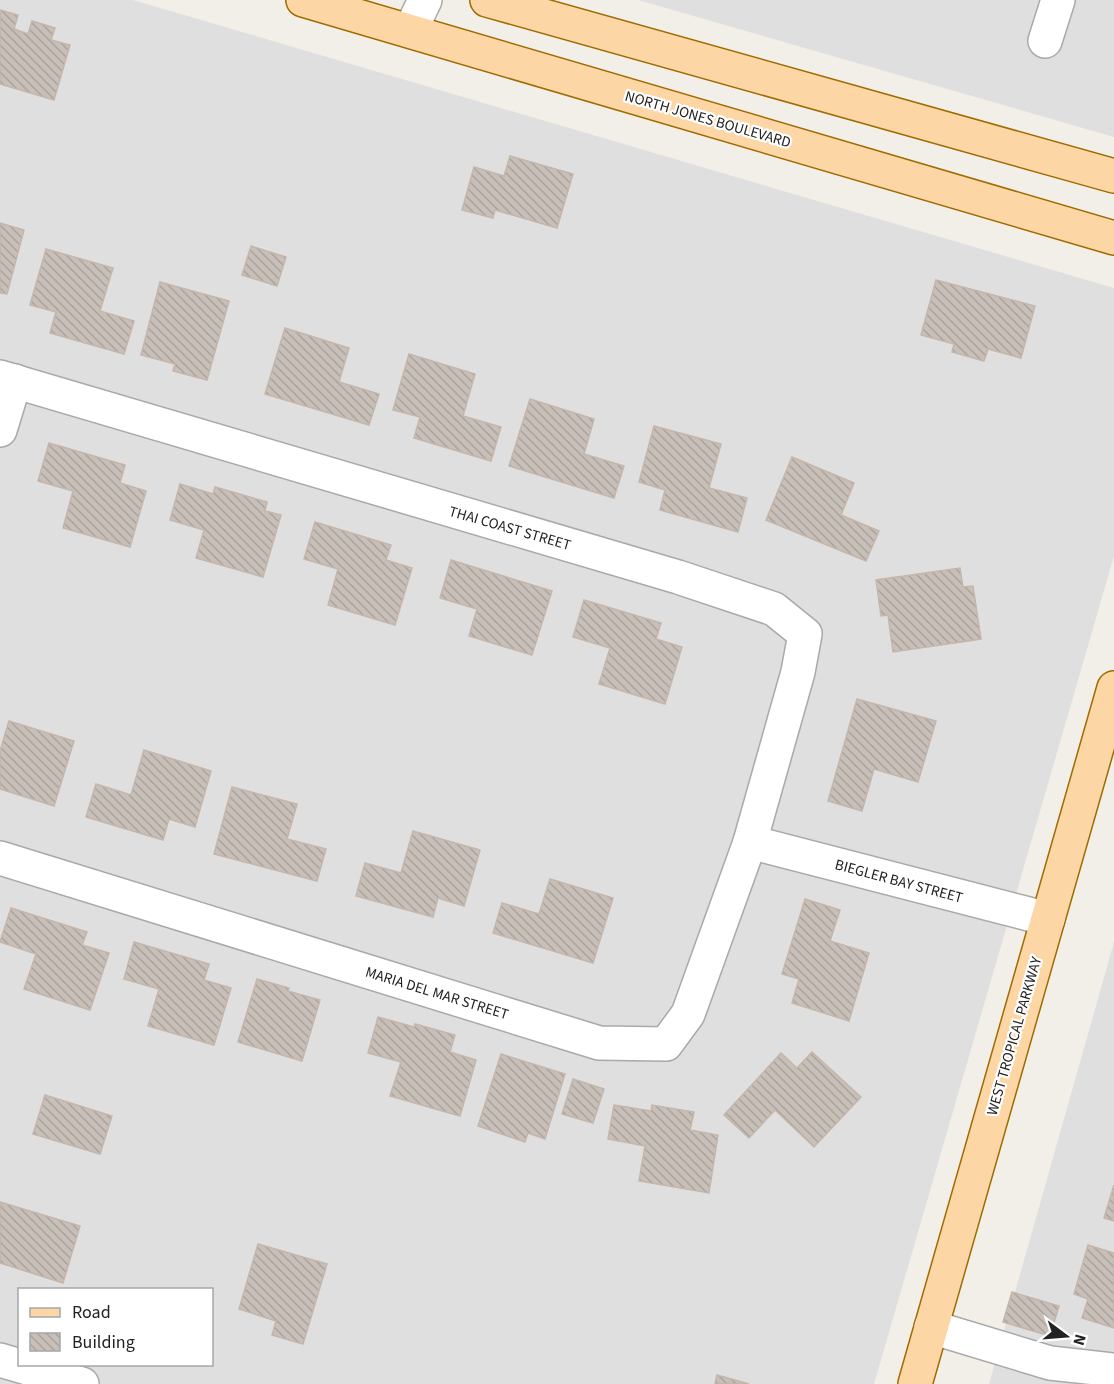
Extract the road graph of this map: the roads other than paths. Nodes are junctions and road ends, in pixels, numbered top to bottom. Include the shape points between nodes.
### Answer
1 (303, 0) edge
2 (425, 0) edge
3 (487, 0) edge
4 (1058, 0) edge
5 (411, 31) junction
6 (1045, 41) dead end
7 (1114, 177) edge
8 (1114, 238) edge
9 (7, 379) edge
10 (0, 430) edge
11 (1114, 688) edge
12 (750, 842) junction
13 (0, 858) edge
14 (1047, 919) junction
15 (931, 1327) junction
16 (0, 1360) edge
17 (18, 1365) edge
18 (20, 1366) edge
19 (1114, 1370) edge
20 (82, 1384) edge
21 (915, 1384) edge

1 - 5 main road, NORTH JONES BOULEVARD
2 - 5 street
3 - 7 main road
4 - 6 street
5 - 8 main road, NORTH JONES BOULEVARD
9 - 10 street
9 - 12 street, THAI COAST STREET via 678,577 774,609 805,634
11 - 14 main road, WEST TROPICAL PARKWAY
12 - 13 street, MARIA DEL MAR STREET via 688,1014 666,1044 599,1043
12 - 14 street, BIEGLER BAY STREET
14 - 15 main road, WEST TROPICAL PARKWAY
15 - 19 street via 1050,1363
15 - 21 main road, WEST TROPICAL PARKWAY
16 - 17 street
18 - 20 street

